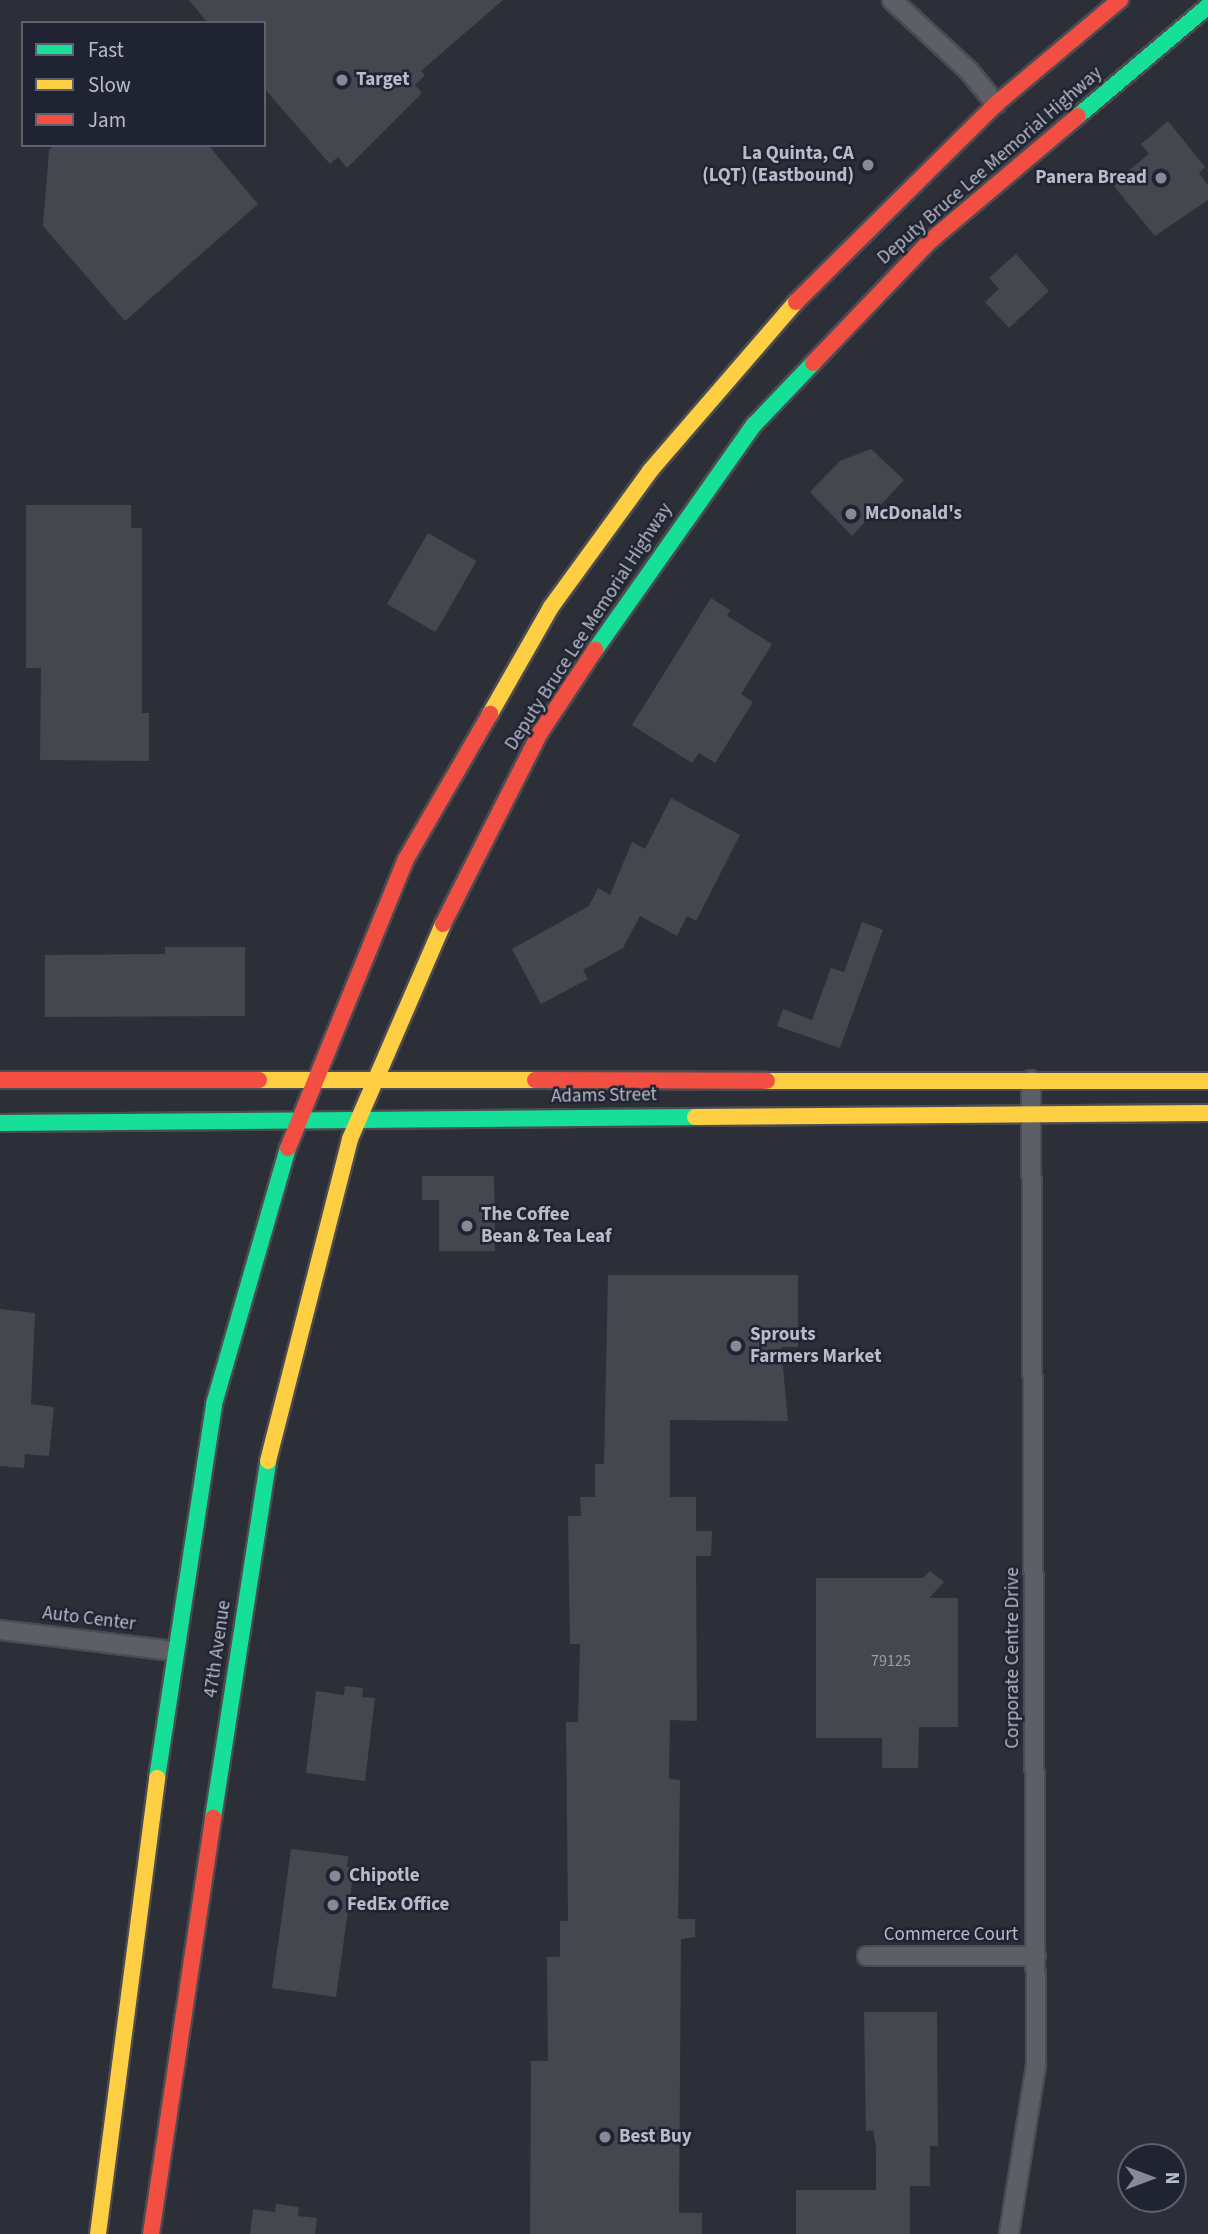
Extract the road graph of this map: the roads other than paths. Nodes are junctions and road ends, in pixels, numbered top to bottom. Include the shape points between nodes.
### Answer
1 (892, 0) edge
2 (1120, 0) edge
3 (1208, 6) edge
4 (996, 104) junction
5 (0, 1080) edge
6 (311, 1080) junction
7 (373, 1080) junction
8 (1031, 1080) junction
9 (1208, 1081) edge
10 (1030, 1113) junction
11 (1208, 1113) edge
12 (295, 1122) junction
13 (356, 1122) junction
14 (0, 1123) edge
15 (0, 1630) edge
16 (173, 1651) junction
17 (867, 1956) dead end
18 (1036, 1956) junction
19 (98, 2234) edge
20 (151, 2234) edge
21 (1009, 2234) edge

1 - 4 street via 969,71
2 - 4 main road, Deputy Bruce Lee Memorial Highway
3 - 7 main road, Deputy Bruce Lee Memorial Highway via 929,242 754,425 655,558 540,733 460,884
4 - 6 main road, Deputy Bruce Lee Memorial Highway via 764,334 650,471 551,607 405,859
5 - 6 main road, Adams Street
6 - 7 main road, Adams Street
6 - 12 main road
7 - 8 main road, Adams Street
7 - 13 main road, 47th Avenue
8 - 9 main road, Adams Street
8 - 10 street, Corporate Centre Drive
10 - 11 main road, Adams Street
10 - 13 main road, Adams Street
10 - 18 street, Corporate Centre Drive
12 - 13 main road, Adams Street
12 - 14 main road, Adams Street
12 - 16 main road via 215,1404
13 - 20 main road, 47th Avenue via 322,1234 263,1480
15 - 16 street, Auto Center
16 - 19 main road
17 - 18 street, Commerce Court
18 - 21 street, Corporate Centre Drive via 1036,2065

